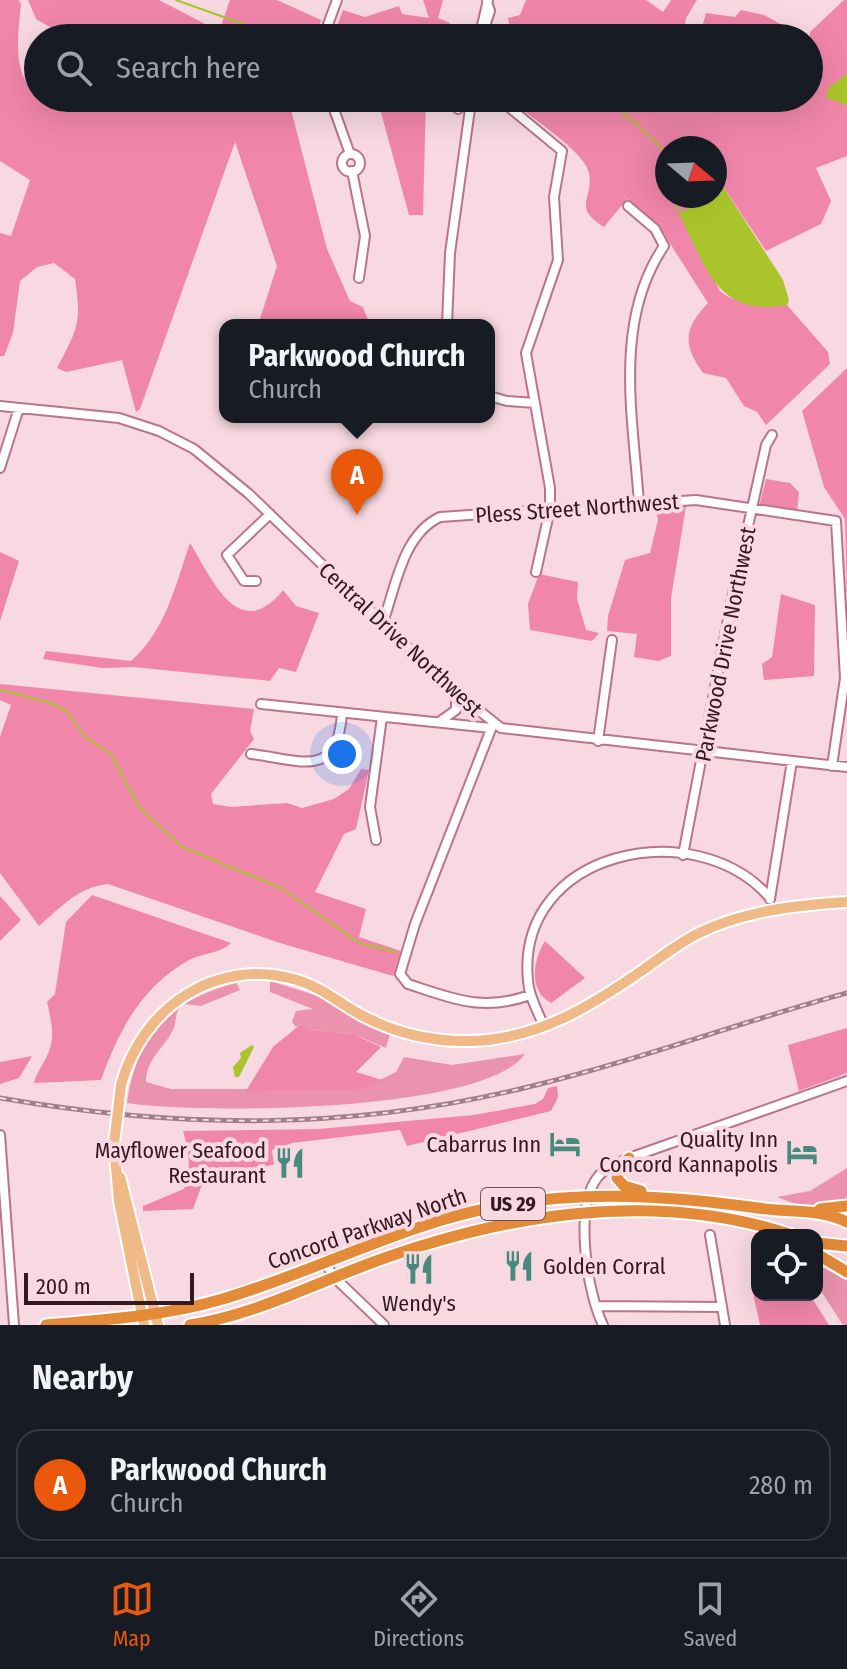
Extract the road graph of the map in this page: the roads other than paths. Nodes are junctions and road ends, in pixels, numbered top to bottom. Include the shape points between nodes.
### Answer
1 (337, 0) edge
2 (488, 1) edge
3 (328, 24) edge
4 (485, 24) edge
5 (335, 112) edge
6 (470, 112) edge
7 (515, 112) edge
8 (628, 206) dead end
9 (359, 278) dead end
10 (447, 319) edge
11 (495, 398) edge
12 (535, 403) junction
13 (0, 406) edge
14 (19, 408) junction
15 (772, 435) dead end
16 (0, 468) edge
17 (639, 503) junction
18 (550, 509) junction
19 (751, 510) junction
20 (270, 514) junction
21 (536, 572) dead end
22 (256, 581) dead end
23 (383, 622) junction
24 (612, 640) dead end
25 (456, 693) junction
26 (261, 704) dead end
27 (342, 714) junction
28 (382, 717) junction
29 (439, 722) junction
30 (492, 726) junction
31 (598, 741) junction
32 (703, 752) junction
33 (251, 754) dead end
34 (792, 761) junction
35 (832, 766) junction
36 (847, 767) edge
37 (376, 840) dead end
38 (683, 855) junction
39 (847, 902) edge
40 (770, 904) junction
41 (530, 995) junction
42 (544, 1027) junction
43 (847, 1081) edge
44 (0, 1135) edge
45 (629, 1158) junction
46 (115, 1159) junction
47 (1, 1162) edge
48 (588, 1196) junction
49 (661, 1196) junction
50 (847, 1206) edge
51 (799, 1211) junction
52 (586, 1213) junction
53 (724, 1219) junction
54 (847, 1222) edge
55 (756, 1229) edge
56 (766, 1229) edge
57 (710, 1235) dead end
58 (823, 1244) edge
59 (847, 1246) edge
60 (823, 1258) edge
61 (325, 1263) junction
62 (847, 1272) edge
63 (334, 1277) junction
64 (596, 1306) junction
65 (722, 1307) junction
66 (156, 1312) junction
67 (143, 1319) edge
68 (14, 1325) edge
69 (46, 1325) edge
70 (158, 1325) edge
71 (190, 1325) edge
72 (384, 1325) edge
73 (603, 1325) edge
74 (725, 1325) edge

1 - 3 street
2 - 4 street
5 - 9 street via 350,154 342,164 352,171 365,236
6 - 10 street via 448,268
7 - 12 street via 562,151 554,197 558,260 526,353
8 - 17 street via 655,229 664,246 645,278 631,332
11 - 12 street
12 - 18 street via 547,459
13 - 14 street, Central Drive Northwest
14 - 16 street
14 - 20 street, Central Drive Northwest via 119,418 159,431 216,465
15 - 19 street, Parkwood Drive Northwest
17 - 18 street, Pless Street Northwest
17 - 19 street, Pless Street Northwest via 696,500
18 - 21 street
18 - 23 street, Pless Street Northwest via 451,516 426,525 408,550
19 - 32 street, Parkwood Drive Northwest
19 - 35 street, Pless Street Northwest via 836,521 845,678
20 - 22 street via 227,555 244,581
20 - 23 street, Central Drive Northwest
23 - 25 street, Central Drive Northwest
24 - 31 street
25 - 29 street via 456,710
25 - 30 street, Central Drive Northwest
26 - 27 street
27 - 28 street
27 - 33 street via 337,747 326,758
28 - 29 street
28 - 37 street via 370,807
29 - 30 street
30 - 31 street, Central Drive Northwest
30 - 41 street via 401,969 404,981 482,1005
31 - 32 street, Central Drive Northwest
32 - 34 street, Central Drive Northwest
32 - 38 street, Parkwood Drive Northwest
34 - 35 street, Central Drive Northwest
34 - 40 street
35 - 36 street, Central Drive Northwest
38 - 40 street via 729,867 755,882
38 - 41 street via 625,854 585,869 558,892 532,933
39 - 40 main road
40 - 42 main road via 699,933 594,1004
41 - 42 street
42 - 46 main road, bridge via 487,1040 424,1037 374,1021 297,980 237,976 201,986 167,1006 139,1038 121,1085
43 - 45 street
44 - 47 street
45 - 48 street via 603,1171
45 - 49 highway via 618,1170 618,1182
46 - 66 main road
46 - 67 main road
47 - 68 street
48 - 49 highway, Concord Parkway North / US 29
48 - 52 street
48 - 61 highway, Concord Parkway North / US 29 via 484,1209
49 - 51 highway, Concord Parkway North / US 29
50 - 51 highway
51 - 54 highway, Concord Parkway North / US 29
52 - 53 highway, Concord Parkway North / US 29 via 646,1209
52 - 63 highway, Concord Parkway North / US 29 via 444,1239
52 - 64 street
53 - 55 highway
53 - 56 highway, Concord Parkway North / US 29
57 - 65 street
58 - 59 highway
60 - 62 highway
61 - 63 street
61 - 66 highway, Concord Parkway North / US 29 via 220,1300
63 - 71 highway, Concord Parkway North / US 29 via 249,1312
63 - 72 street
64 - 65 street
64 - 73 street
65 - 74 street
66 - 67 highway, Concord Parkway North / US 29
66 - 70 main road
67 - 69 highway, Concord Parkway North / US 29

